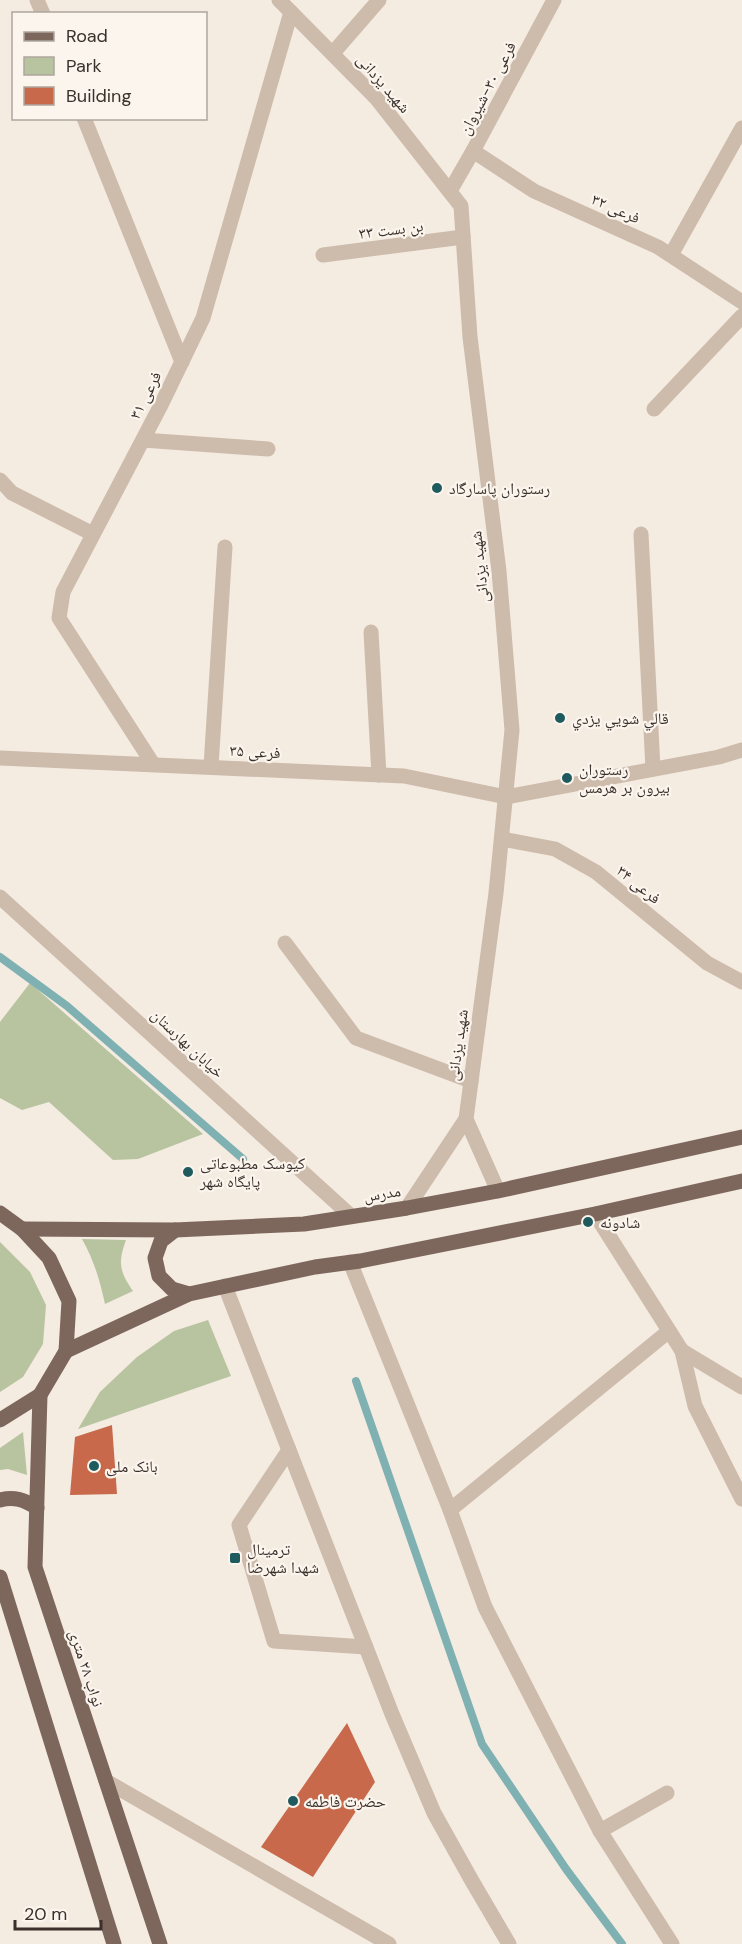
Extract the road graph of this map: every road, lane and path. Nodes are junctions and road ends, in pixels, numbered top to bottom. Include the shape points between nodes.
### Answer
1 (279, 0) edge
2 (379, 0) edge
3 (554, 0) edge
4 (291, 12) junction
5 (333, 53) junction
6 (85, 120) edge
7 (742, 128) edge
8 (473, 151) junction
9 (450, 191) junction
10 (464, 237) junction
11 (322, 255) dead end
12 (671, 255) junction
13 (742, 302) edge
14 (742, 316) edge
15 (182, 362) junction
16 (654, 409) dead end
17 (143, 440) junction
18 (268, 449) dead end
19 (0, 480) edge
20 (93, 534) junction
21 (641, 534) dead end
22 (225, 547) dead end
23 (371, 632) dead end
24 (742, 750) edge
25 (0, 758) edge
26 (153, 764) junction
27 (210, 766) junction
28 (653, 769) junction
29 (379, 775) junction
30 (506, 797) junction
31 (502, 839) junction
32 (0, 897) edge
33 (285, 943) dead end
34 (742, 982) edge
35 (471, 1081) junction
36 (466, 1119) junction
37 (742, 1137) edge
38 (742, 1181) edge
39 (498, 1191) junction
40 (407, 1208) junction
41 (0, 1213) edge
42 (595, 1214) junction
43 (351, 1216) junction
44 (22, 1229) junction
45 (176, 1230) junction
46 (350, 1262) junction
47 (225, 1286) junction
48 (189, 1294) junction
49 (669, 1331) junction
50 (66, 1351) junction
51 (682, 1351) junction
52 (742, 1388) edge
53 (40, 1395) junction
54 (0, 1420) edge
55 (289, 1450) junction
56 (742, 1499) edge
57 (0, 1500) edge
58 (37, 1508) junction
59 (450, 1510) junction
60 (0, 1576) edge
61 (366, 1647) junction
62 (106, 1781) junction
63 (667, 1793) dead end
64 (600, 1831) junction
65 (114, 1944) edge
66 (160, 1944) edge
67 (389, 1944) edge
68 (509, 1944) edge
69 (672, 1944) edge

1 - 4 street, شهید یزدانی
2 - 5 street
3 - 8 street, فرعی ۳۰-شیروان
4 - 5 street, شهید یزدانی
4 - 15 street, فرعی ۳۱ via 203,318
5 - 9 street, شهید یزدانی via 377,99
6 - 15 street
7 - 12 street
8 - 9 street, فرعی ۳۰-شیروان
8 - 12 street, فرعی ۳۲ via 534,191
9 - 10 street, شهید یزدانی via 461,206
10 - 11 street, بن بست ۳۳
10 - 30 street, شهید یزدانی via 470,337 499,571 513,730
12 - 13 street, فرعی ۳۲
14 - 16 street
15 - 17 street, فرعی ۳۱
17 - 18 street
17 - 20 street, فرعی ۳۱
19 - 20 street via 12,493
20 - 26 street, فرعی ۳۱ via 63,592 59,618
21 - 28 street
22 - 27 street
23 - 29 street
24 - 28 street
25 - 26 street, فرعی ۳۵
26 - 27 street, فرعی ۳۵
27 - 29 street, فرعی ۳۵
28 - 30 street
29 - 30 street, فرعی ۳۵ via 404,776
30 - 31 street, شهید یزدانی
31 - 34 street, فرعی ۳۴ via 555,849 596,872 707,963
31 - 35 street, شهید یزدانی
32 - 43 street, خیابان بهارستان
33 - 35 street via 356,1038
35 - 36 street, شهید یزدانی
36 - 39 street
36 - 40 street
37 - 39 main road, مدرس
38 - 42 main road
39 - 40 main road, مدرس
40 - 43 main road, مدرس
41 - 44 main road
42 - 46 main road
42 - 49 street
43 - 45 main road, مدرس via 304,1224
44 - 45 main road, مدرس
44 - 50 main road via 49,1258 69,1301
45 - 48 main road via 161,1241 155,1258 159,1276 172,1289
46 - 47 main road
46 - 59 street
47 - 48 main road
47 - 55 street
48 - 50 main road
49 - 51 street
49 - 59 street
50 - 53 main road
51 - 52 street
51 - 56 street via 695,1406
53 - 54 main road
53 - 58 main road, نواب ۲۸ متری
55 - 61 street
55 - 61 street via 239,1525 273,1641
57 - 58 main road via 16,1498
58 - 62 main road, نواب ۲۸ متری via 35,1567
59 - 64 street via 484,1606
60 - 65 main road
61 - 68 street via 434,1813
62 - 66 main road, نواب ۲۸ متری
62 - 67 street
63 - 64 street
64 - 69 street

